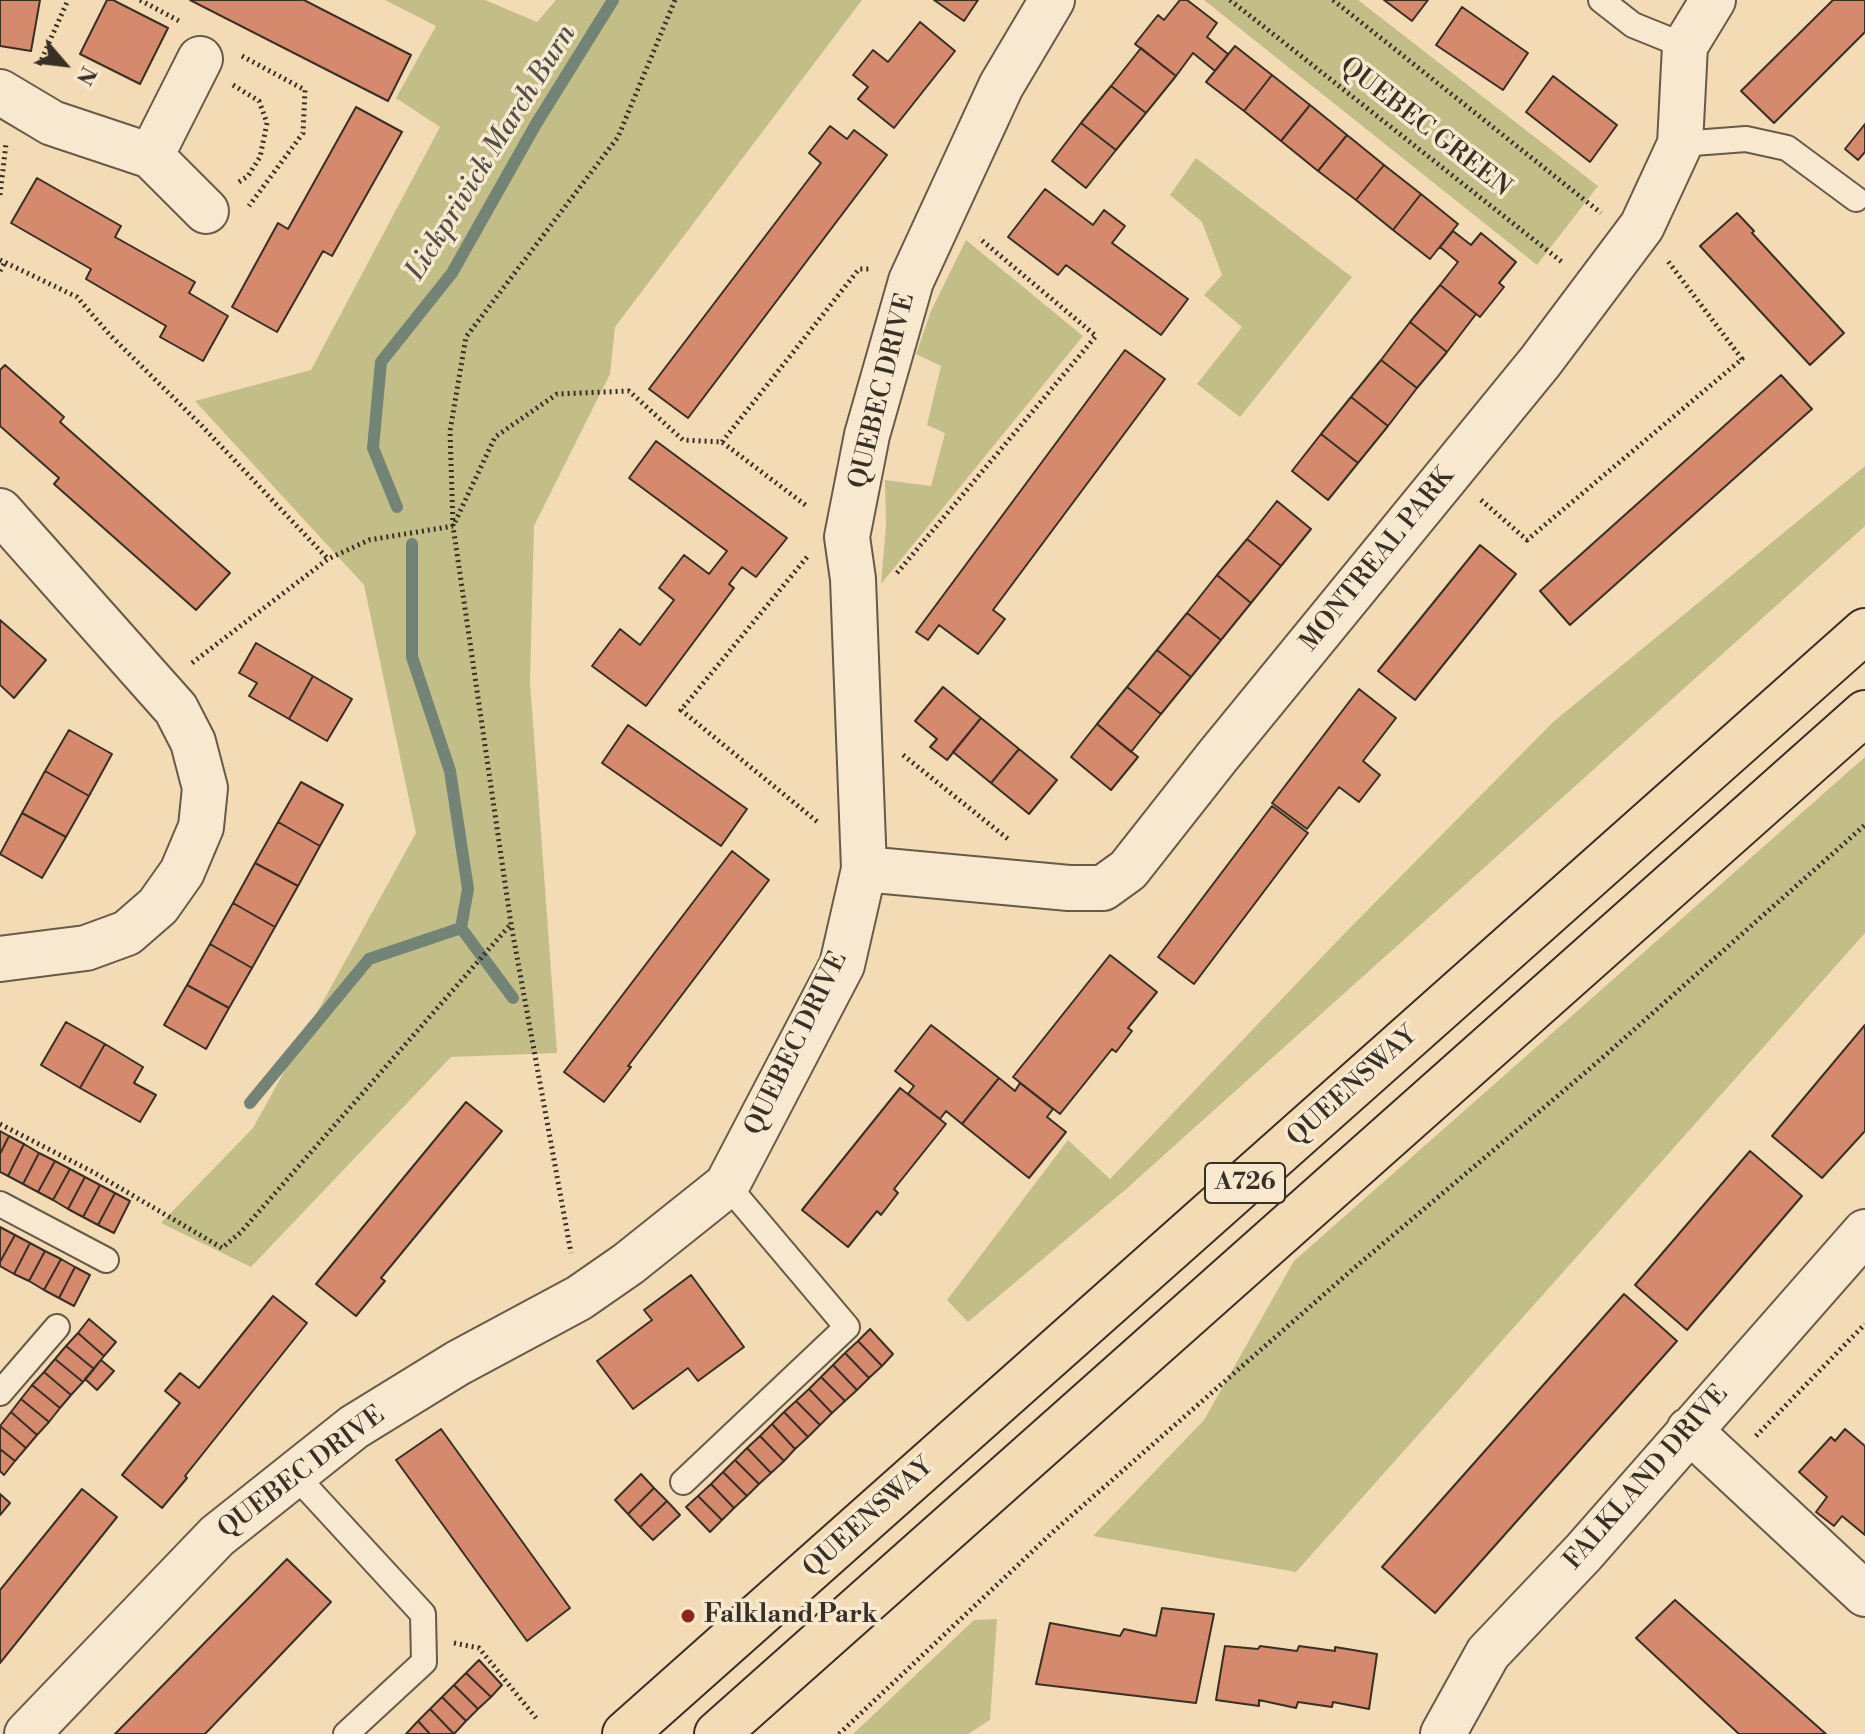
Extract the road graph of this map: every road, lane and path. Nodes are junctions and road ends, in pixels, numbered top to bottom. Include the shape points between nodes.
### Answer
1 (140, 0) edge
2 (675, 0) edge
3 (1052, 0) edge
4 (1230, 0) edge
5 (1333, 0) edge
6 (1601, 0) edge
7 (1713, 0) edge
8 (1685, 46) junction
9 (204, 51) junction
10 (0, 92) edge
11 (1680, 144) junction
12 (151, 156) junction
13 (1856, 199) dead end
14 (204, 210) junction
15 (944, 210) junction
16 (1637, 232) junction
17 (2, 261) edge
18 (916, 269) junction
19 (0, 271) edge
20 (1595, 288) junction
21 (722, 442) junction
22 (1450, 473) junction
23 (0, 511) edge
24 (453, 526) junction
25 (840, 531) junction
26 (328, 559) junction
27 (854, 624) junction
28 (1865, 631) edge
29 (160, 688) junction
30 (1865, 713) edge
31 (858, 720) junction
32 (1865, 825) edge
33 (1019, 848) dead end
34 (864, 864) junction
35 (511, 924) junction
36 (0, 959) edge
37 (0, 1124) edge
38 (727, 1185) junction
39 (0, 1204) edge
40 (1865, 1232) edge
41 (106, 1260) dead end
42 (579, 1298) junction
43 (1865, 1324) edge
44 (57, 1327) dead end
45 (0, 1393) edge
46 (1689, 1430) junction
47 (1728, 1466) junction
48 (295, 1475) junction
49 (683, 1482) dead end
50 (1865, 1594) edge
51 (423, 1637) junction
52 (536, 1718) dead end
53 (27, 1734) edge
54 (346, 1734) edge
55 (625, 1734) edge
56 (717, 1734) edge
57 (839, 1734) edge
58 (1443, 1734) edge

1 - 9 path
2 - 24 path via 618,137 466,337 450,431
3 - 15 street, QUEBEC DRIVE via 1001,86
4 - 20 path, QUEBEC GREEN
5 - 16 path, QUEBEC GREEN
6 - 8 lane via 1633,25
7 - 8 street, MONTREAL PARK
8 - 11 street, MONTREAL PARK
9 - 12 street
9 - 14 path via 232,84 259,101 267,123 260,157 248,176
9 - 14 path via 305,90 303,133 229,233
10 - 12 street via 52,123
11 - 13 lane via 1746,139 1787,148
11 - 16 street, MONTREAL PARK
12 - 14 street
15 - 18 street, QUEBEC DRIVE
15 - 27 path via 1096,336
16 - 20 street, MONTREAL PARK
16 - 22 path, QUEBEC GREEN via 1742,359 1527,540
17 - 19 path
17 - 26 path via 77,297
18 - 21 path via 859,269
18 - 25 street, QUEBEC DRIVE
20 - 22 street, MONTREAL PARK
21 - 24 path via 683,440 629,391 557,394 495,437
21 - 25 path
22 - 34 street, MONTREAL PARK via 1128,870 1103,888
23 - 29 street
24 - 26 path via 369,540
24 - 35 path
25 - 27 street, QUEBEC DRIVE via 853,579
25 - 34 path via 681,710
26 - 29 path
27 - 31 street, QUEBEC DRIVE
28 - 55 highway, QUEENSWAY / A726
29 - 36 street via 193,742 205,788 201,827 182,872 158,906 127,933 86,948
30 - 56 highway, A726
31 - 33 path
31 - 34 street, QUEBEC DRIVE
32 - 57 path via 1055,1530
34 - 38 street, QUEBEC DRIVE via 842,965
35 - 37 path via 222,1248
35 - 42 path
38 - 42 street, QUEBEC DRIVE
38 - 49 lane via 847,1327
39 - 41 lane
40 - 46 street, FALKLAND DRIVE
42 - 48 street, QUEBEC DRIVE via 354,1427
43 - 47 path
44 - 45 lane
46 - 47 street
46 - 58 street, FALKLAND DRIVE via 1488,1653
47 - 50 street
48 - 51 lane via 423,1614
48 - 53 street, QUEBEC DRIVE via 217,1536
51 - 52 path via 479,1648
51 - 54 lane via 424,1662

